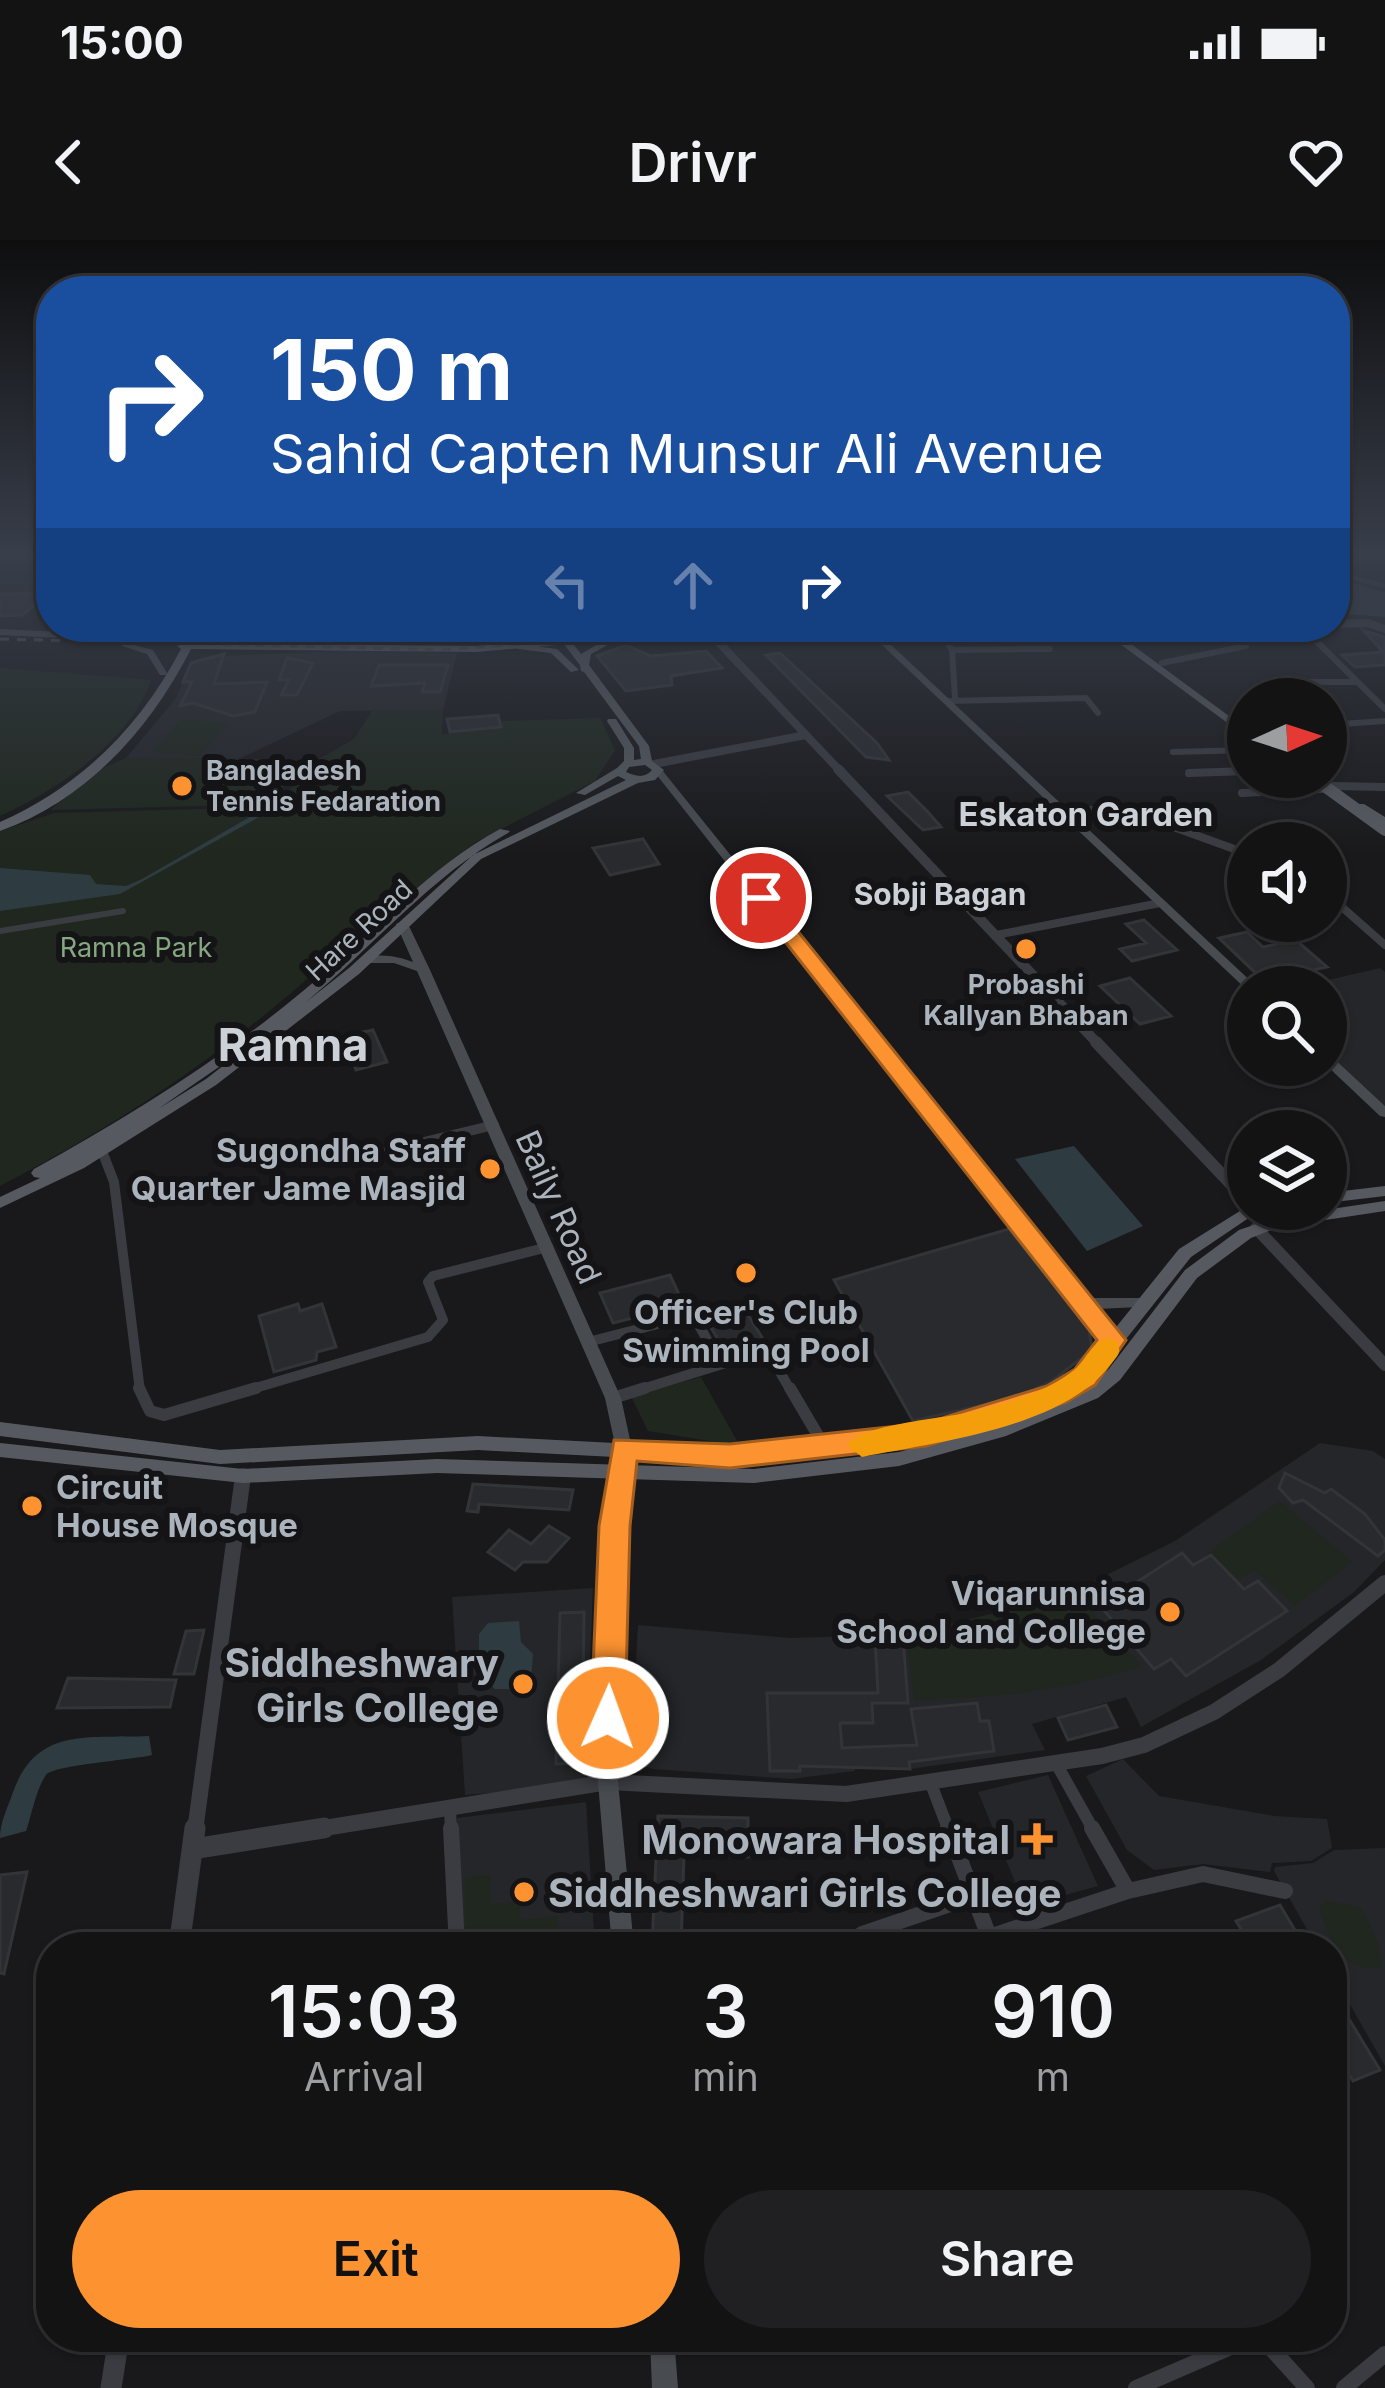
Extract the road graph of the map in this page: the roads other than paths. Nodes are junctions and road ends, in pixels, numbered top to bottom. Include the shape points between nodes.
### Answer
1 (154, 656) edge
2 (177, 656) edge
3 (195, 656) edge
4 (561, 656) edge
5 (571, 656) edge
6 (584, 656) edge
7 (732, 656) edge
8 (901, 656) edge
9 (952, 656) edge
10 (1147, 656) edge
11 (1150, 656) edge
12 (1204, 656) edge
13 (1332, 656) edge
14 (1162, 663) junction
15 (579, 669) junction
16 (168, 673) junction
17 (1183, 682) junction
18 (1347, 682) edge
19 (1357, 682) junction
20 (1385, 695) edge
21 (1372, 696) junction
22 (950, 699) junction
23 (1385, 709) edge
24 (1098, 713) dead end
25 (1227, 715) edge
26 (1385, 722) edge
27 (1347, 724) edge
28 (806, 735) junction
29 (1227, 751) edge
30 (1172, 752) dead end
31 (624, 767) junction
32 (653, 769) junction
33 (1227, 772) edge
34 (1189, 773) dead end
35 (1347, 786) edge
36 (1385, 787) edge
37 (1342, 798) edge
38 (1342, 798) edge
39 (1345, 798) edge
40 (1064, 812) junction
41 (0, 823) edge
42 (1385, 828) edge
43 (1227, 846) edge
44 (1160, 903) junction
45 (123, 911) dead end
46 (1347, 911) edge
47 (402, 924) junction
48 (1385, 925) edge
49 (1367, 928) junction
50 (0, 931) edge
51 (996, 935) junction
52 (1385, 945) edge
53 (366, 960) junction
54 (1228, 966) edge
55 (424, 970) junction
56 (1347, 1078) edge
57 (158, 1108) junction
58 (1385, 1113) edge
59 (494, 1125) junction
60 (102, 1150) junction
61 (358, 1157) dead end
62 (1227, 1180) edge
63 (1385, 1191) edge
64 (0, 1192) edge
65 (1347, 1196) edge
66 (0, 1203) edge
67 (1385, 1206) edge
68 (1347, 1210) edge
69 (1228, 1230) edge
70 (1241, 1230) edge
71 (1266, 1230) edge
72 (548, 1247) junction
73 (1140, 1302) junction
74 (1082, 1304) junction
75 (1112, 1340) junction
76 (588, 1342) junction
77 (1130, 1351) junction
78 (721, 1364) junction
79 (1385, 1365) edge
80 (613, 1398) junction
81 (0, 1429) edge
82 (978, 1430) junction
83 (624, 1449) junction
84 (826, 1449) junction
85 (0, 1450) edge
86 (621, 1471) junction
87 (243, 1476) junction
88 (1385, 1583) edge
89 (1057, 1765) junction
90 (608, 1782) junction
91 (931, 1784) junction
92 (451, 1808) junction
93 (193, 1849) junction
94 (1128, 1891) junction
95 (1286, 1891) dead end
96 (974, 1896) junction
97 (181, 1932) edge
98 (456, 1932) edge
99 (622, 1932) edge
100 (868, 1932) edge
101 (987, 1932) edge
102 (1018, 1932) edge
103 (117, 2352) edge
104 (663, 2352) edge
105 (1221, 2352) edge
106 (1272, 2352) edge
107 (1385, 2354) edge
108 (111, 2388) edge
109 (665, 2388) edge
110 (1136, 2388) edge
111 (1307, 2388) edge
112 (1344, 2388) edge

1 - 16 main road
2 - 16 highway
3 - 16 highway
4 - 15 main road
5 - 15 main road
6 - 15 main road
7 - 28 street
8 - 22 main road
9 - 22 street
10 - 17 main road
11 - 14 main road
12 - 14 street
13 - 19 street
14 - 17 main road
15 - 31 main road via 625,738
15 - 32 main road
16 - 41 highway via 153,711 118,749 56,797
17 - 25 main road
18 - 19 street
19 - 21 street
20 - 21 street
21 - 23 street
22 - 24 street via 1086,698
22 - 40 main road
26 - 27 street
28 - 32 street
28 - 51 street
29 - 30 street
31 - 32 main road
31 - 32 main road
31 - 57 main road via 467,850 315,988
32 - 47 main road, Hare Road via 477,857
32 - 74 main road
33 - 34 street
35 - 36 street
37 - 42 main road
38 - 42 main road, bridge
39 - 42 main road
40 - 43 street via 1120,808
40 - 44 main road
44 - 51 street
44 - 54 main road
45 - 50 street
46 - 49 street
47 - 53 main road, Hare Road
47 - 55 main road, Baily Road
48 - 49 street
49 - 52 street
51 - 62 street
53 - 55 main road
53 - 57 main road, Hare Road via 267,1042
55 - 59 main road, Baily Road
56 - 58 main road
57 - 60 main road, Hare Road
57 - 64 main road
59 - 61 street
59 - 72 main road, Baily Road
60 - 66 main road, Hare Road
60 - 72 street via 139,1386 150,1411 164,1415 428,1337 443,1320 428,1282 433,1276
63 - 65 main road
67 - 68 main road
69 - 73 main road via 1195,1245
70 - 77 main road via 1190,1274
71 - 79 street
72 - 76 main road, Baily Road
73 - 74 main road
73 - 75 main road
74 - 75 main road
75 - 77 main road
75 - 82 main road via 1070,1387
76 - 78 street via 693,1315
76 - 80 main road, Baily Road
77 - 82 main road via 1092,1393
78 - 80 street
78 - 84 street via 767,1350
80 - 83 main road, Baily Road
81 - 83 main road via 220,1457 437,1444
82 - 84 main road
82 - 86 main road via 899,1459 803,1472
83 - 84 main road via 730,1456
83 - 86 main road, Baily Road
85 - 87 main road
86 - 87 main road via 437,1466
86 - 90 main road, Baily Road
87 - 93 street
88 - 89 street via 1214,1712 1144,1745
89 - 91 street
89 - 94 street
90 - 91 street via 800,1795
90 - 92 street
90 - 99 main road, Baily Road
91 - 96 street
92 - 93 street
92 - 98 street
93 - 97 street
94 - 95 street via 1203,1874
94 - 102 street
96 - 100 street
96 - 101 street
103 - 108 street
104 - 109 main road
105 - 110 street
106 - 111 street
107 - 112 street

